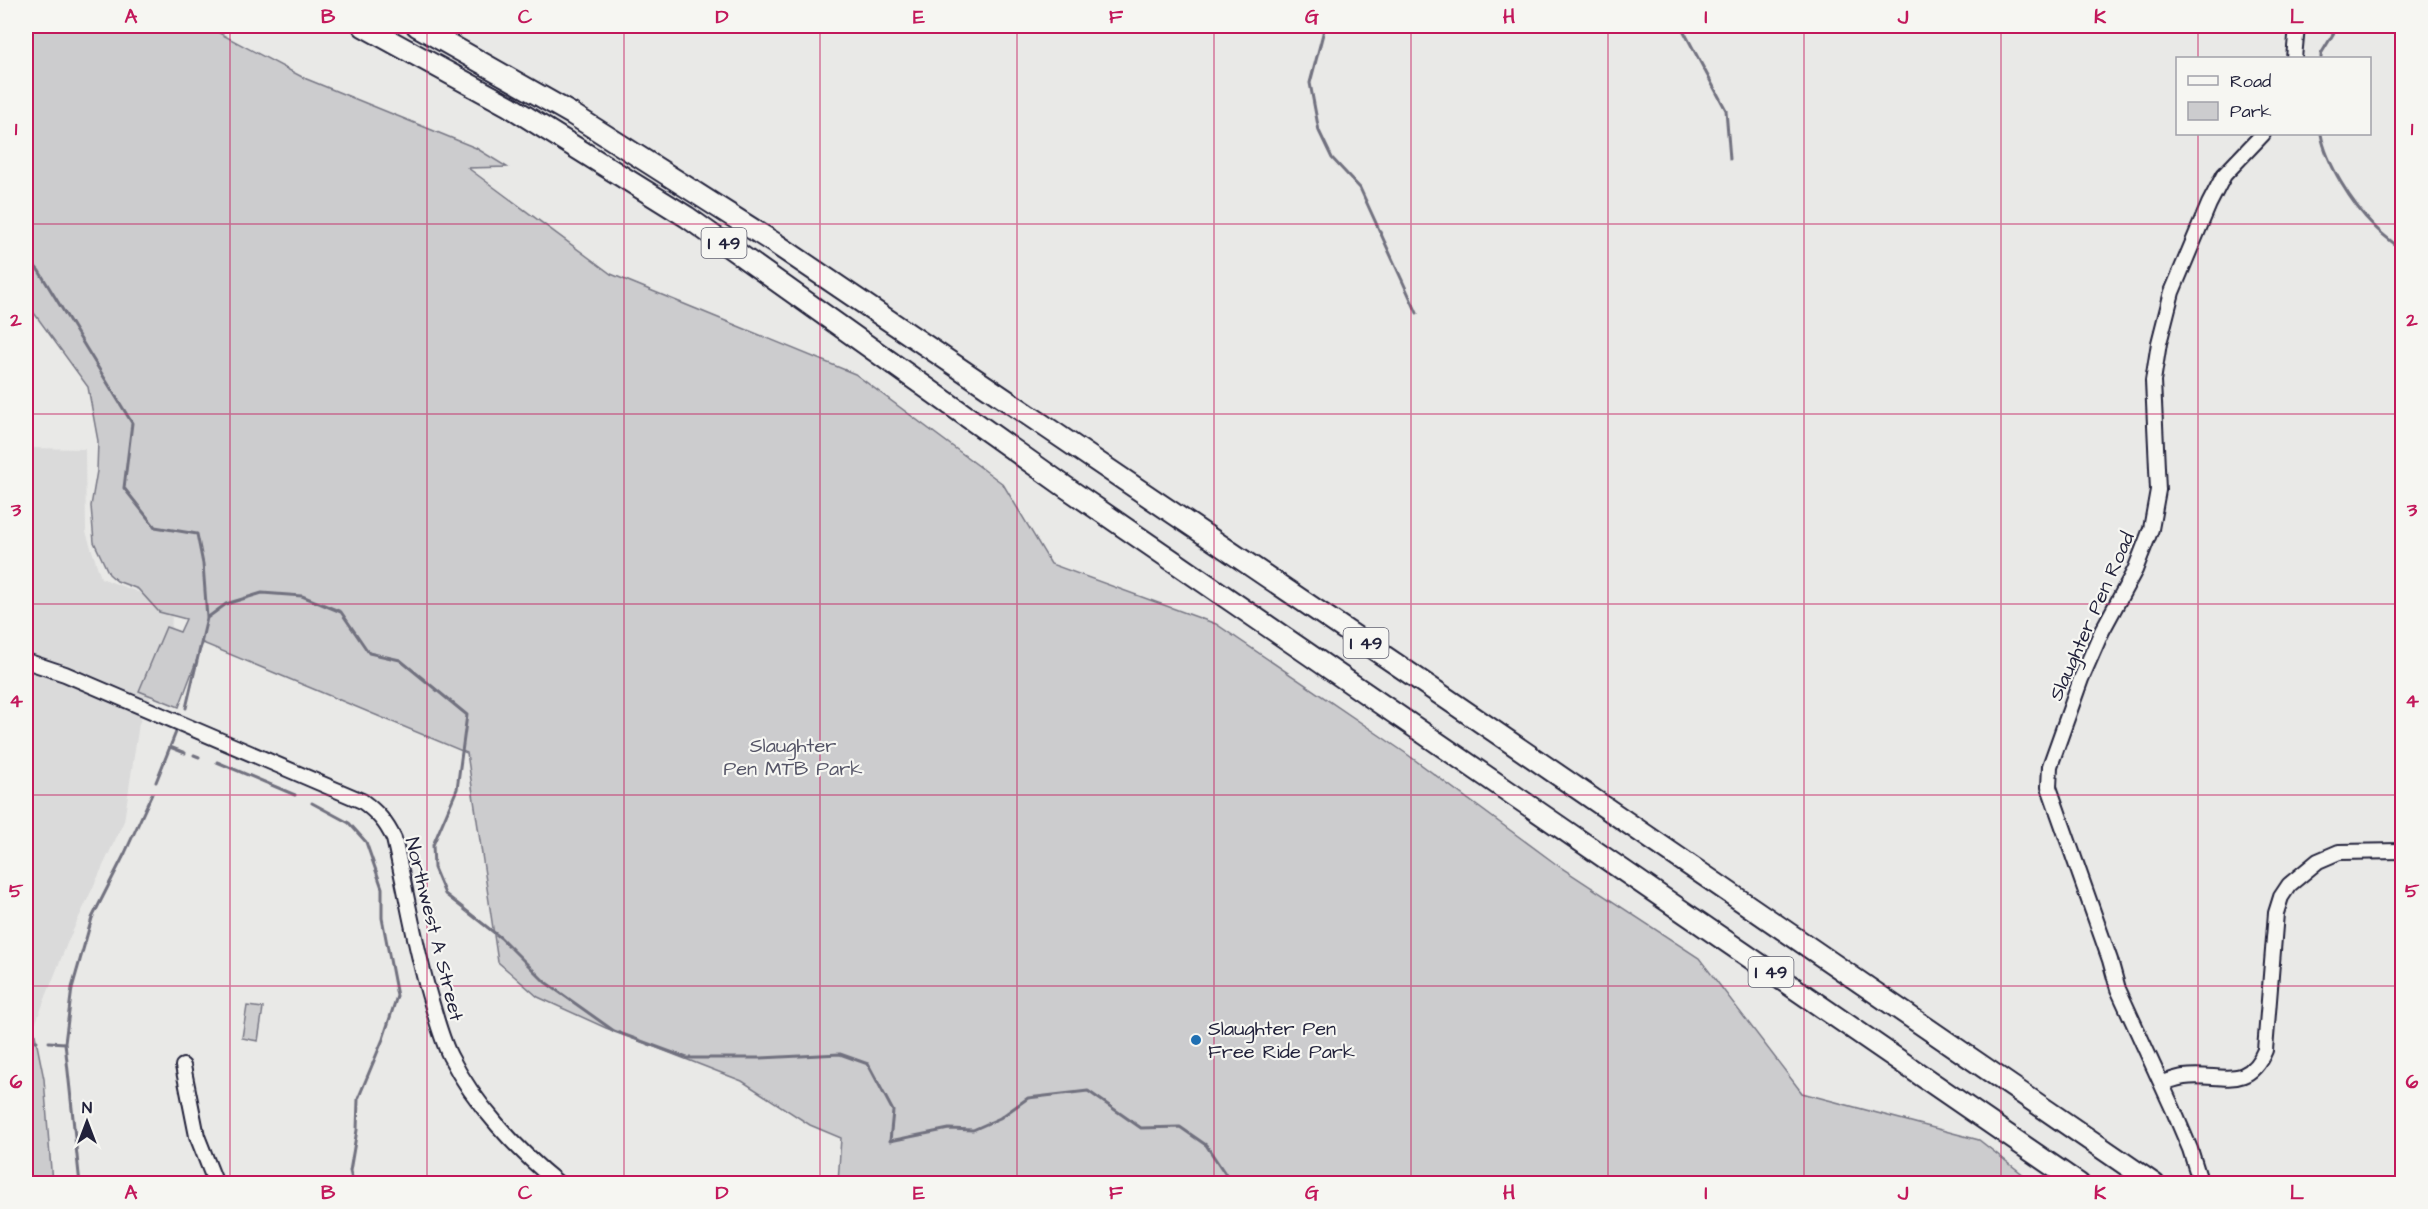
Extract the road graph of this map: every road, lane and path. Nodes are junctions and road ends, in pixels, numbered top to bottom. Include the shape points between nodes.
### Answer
1 (363, 26) edge
2 (417, 26) edge
3 (2297, 26) edge
4 (2294, 57) edge
5 (2262, 135) edge
6 (26, 661) edge
7 (2403, 851) edge
8 (183, 1066) dead end
9 (2162, 1083) junction
10 (216, 1184) edge
11 (559, 1184) edge
12 (2079, 1184) edge
13 (2154, 1184) edge
14 (2201, 1184) edge

1 - 12 highway, I 49 via 509,106 687,217 1058,481
2 - 13 highway, I 49 via 572,114 876,310
3 - 4 street
5 - 9 street, Slaughter Pen Road via 2224,175 2172,292 2153,381 2158,490 2151,529 2135,570 2091,654 2049,766 2049,787 2118,989
6 - 11 street, Northwest A Street via 362,801 378,813 394,839 421,969 449,1055 472,1093 500,1126
7 - 9 street via 2339,852 2318,861 2289,885 2276,913 2265,1050 2260,1062 2240,1077 2184,1077
8 - 10 street via 197,1136
9 - 14 street, Slaughter Pen Road

